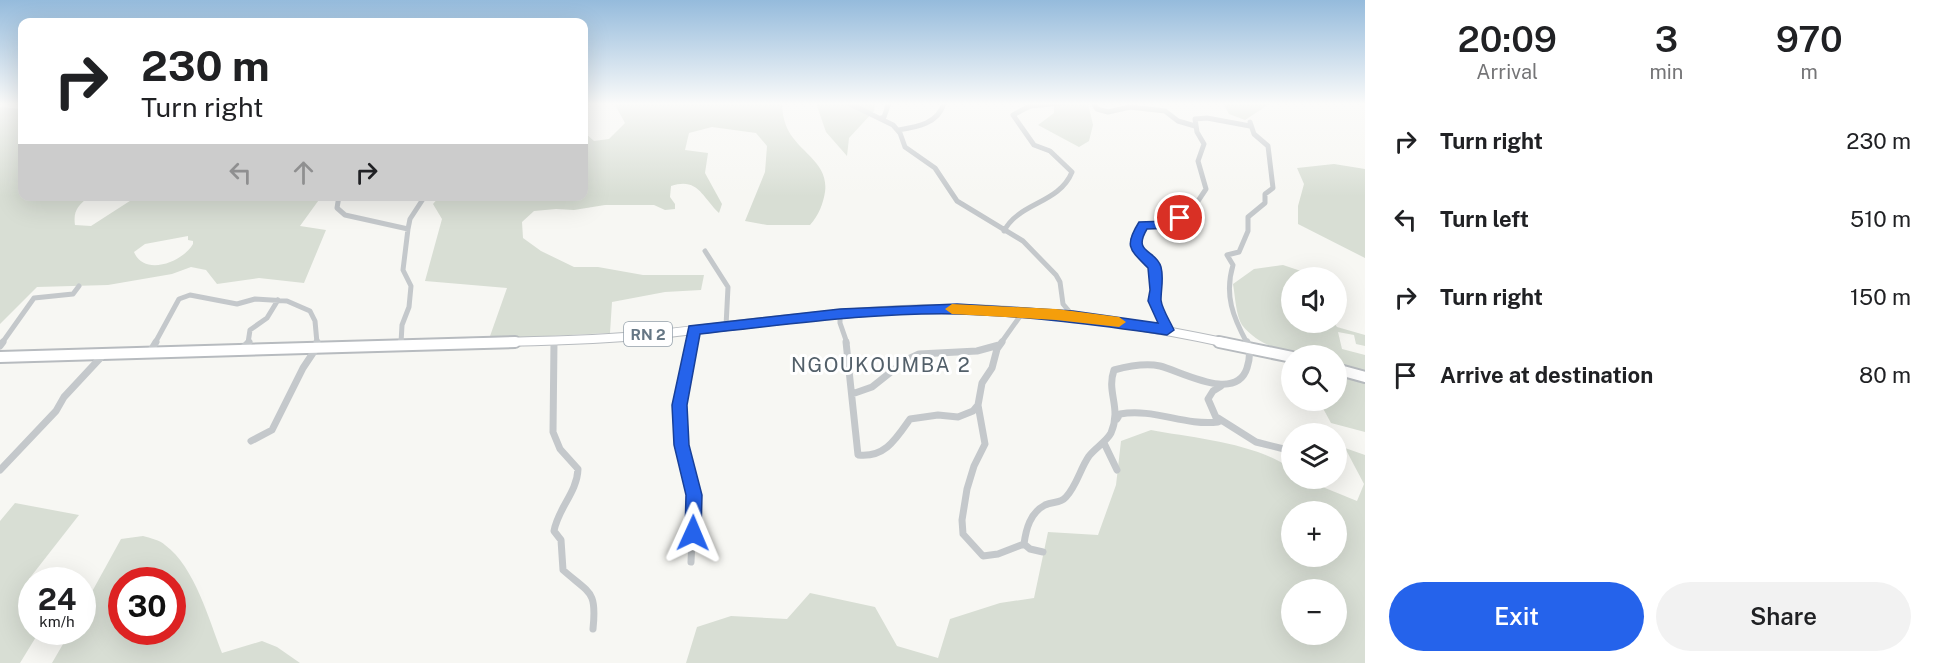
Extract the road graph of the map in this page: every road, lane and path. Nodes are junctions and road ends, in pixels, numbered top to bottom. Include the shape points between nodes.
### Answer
1 (900, 134) edge
2 (1026, 134) edge
3 (1199, 134) edge
4 (1254, 134) edge
5 (338, 201) edge
6 (421, 201) edge
7 (408, 229) junction
8 (1004, 231) junction
9 (705, 251) dead end
10 (79, 286) dead end
11 (278, 300) junction
12 (1023, 312) junction
13 (840, 314) junction
14 (1073, 316) junction
15 (726, 326) junction
16 (694, 330) junction
17 (1167, 330) junction
18 (554, 341) junction
19 (401, 344) junction
20 (999, 345) junction
21 (0, 346) edge
22 (317, 347) junction
23 (1250, 347) junction
24 (241, 350) junction
25 (150, 352) junction
26 (105, 354) junction
27 (1281, 354) edge
28 (0, 357) edge
29 (1347, 372) edge
30 (1365, 377) edge
31 (1221, 386) junction
32 (852, 394) junction
33 (978, 405) junction
34 (1218, 418) junction
35 (1116, 423) junction
36 (251, 441) dead end
37 (1104, 443) junction
38 (1281, 448) edge
39 (0, 470) edge
40 (1117, 470) dead end
41 (1024, 544) junction
42 (1043, 552) dead end
43 (691, 562) dead end
44 (593, 629) dead end

1 - 8 street via 905,147 935,168 957,201
2 - 8 street via 1034,145 1050,151 1072,172 1071,178 1059,194 1011,219
3 - 17 street via 1204,144 1197,164 1206,189 1188,216 1172,225 1143,225 1136,237 1138,251 1155,266 1155,301
4 - 23 street via 1268,146 1273,188 1265,194 1265,203 1248,217 1248,231 1239,252 1227,255 1233,265 1227,288 1236,324
5 - 7 street via 337,208 345,215
6 - 7 street
7 - 19 street via 403,270 411,286
8 - 14 street via 1023,241 1051,268 1060,282 1063,304
9 - 15 street via 728,287
10 - 21 street via 73,294 34,298
11 - 22 street via 310,311
11 - 24 street via 267,318 250,330 252,337
11 - 25 street via 255,299 237,304 190,295 179,299
12 - 13 main road, RN 2 via 946,309
12 - 14 main road, RN 2
12 - 20 street
13 - 15 main road, RN 2
13 - 32 street via 848,347
14 - 17 main road, RN 2
15 - 16 main road, RN 2
16 - 18 main road, RN 2
16 - 43 street via 680,405 681,445 694,495
17 - 23 main road, RN 2
18 - 19 main road, RN 2
18 - 44 street via 553,432 560,449 578,469 579,480 576,491 556,518 554,531 561,540 563,570 591,590 596,603
19 - 22 main road, RN 2
20 - 32 street via 977,351 919,354 879,382
20 - 33 street via 992,368 982,383
22 - 24 main road, RN 2
22 - 36 street via 272,430
23 - 27 main road, RN 2
23 - 31 street via 1242,378
24 - 25 main road, RN 2
25 - 26 main road, RN 2
26 - 28 main road, RN 2
26 - 39 street
29 - 30 main road
31 - 34 street via 1208,397
31 - 35 street via 1159,366 1114,370 1110,381
32 - 33 street via 858,455 862,456 887,450 910,419 958,417 974,411
33 - 41 street via 985,444 967,489 962,511 963,534 983,556 992,557
34 - 35 street via 1218,422 1207,424 1131,411 1120,414
34 - 38 street via 1256,442
35 - 37 street
37 - 40 street
37 - 41 street via 1089,456 1065,498 1045,505 1027,524
41 - 42 street

